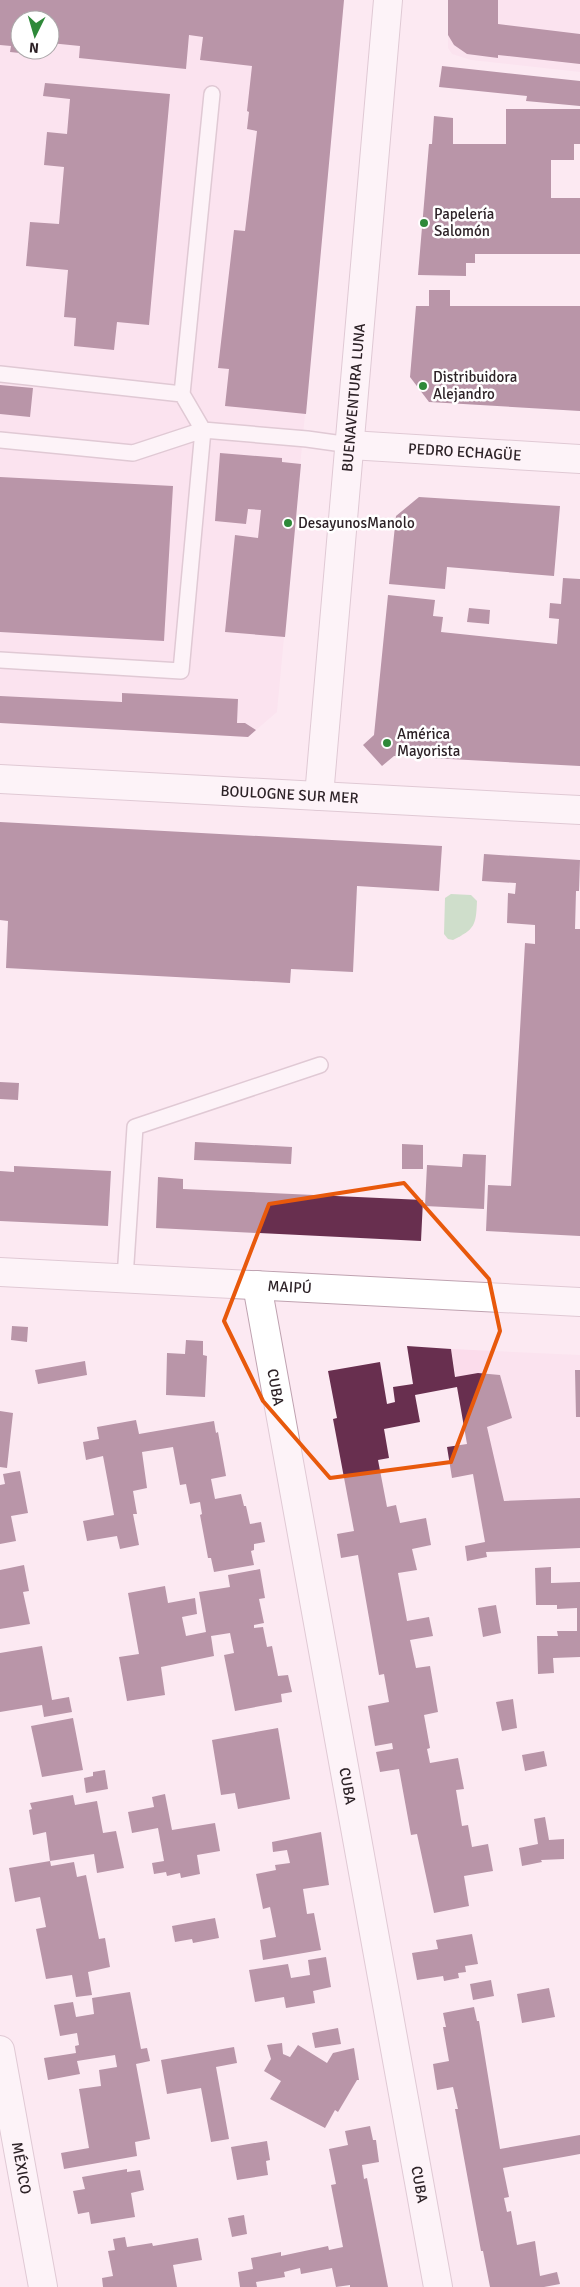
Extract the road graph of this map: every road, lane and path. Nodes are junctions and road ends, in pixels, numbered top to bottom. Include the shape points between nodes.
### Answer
1 (388, 0) edge
2 (212, 94) dead end
3 (0, 374) edge
4 (182, 394) junction
5 (203, 430) junction
6 (0, 440) edge
7 (350, 445) junction
8 (580, 459) edge
9 (0, 660) edge
10 (0, 778) edge
11 (320, 796) junction
12 (580, 810) edge
13 (320, 1065) dead end
14 (0, 1272) edge
15 (125, 1278) junction
16 (257, 1285) junction
17 (580, 1302) edge
18 (0, 2050) edge
19 (43, 2287) edge
20 (438, 2287) edge

1 - 7 street, BUENAVENTURA LUNA
2 - 4 lane
3 - 4 lane
4 - 5 lane
5 - 6 lane via 133,453
5 - 7 lane
5 - 9 lane via 181,671
7 - 8 street, PEDRO ECHAGÜE
7 - 11 street, BUENAVENTURA LUNA
10 - 11 street, BOULOGNE SUR MER
11 - 12 street, BOULOGNE SUR MER
13 - 15 lane via 135,1127
14 - 15 street, MAIPÚ
15 - 16 street, MAIPÚ
16 - 17 street, MAIPÚ
16 - 20 street, CUBA
18 - 19 street, MÉXICO

